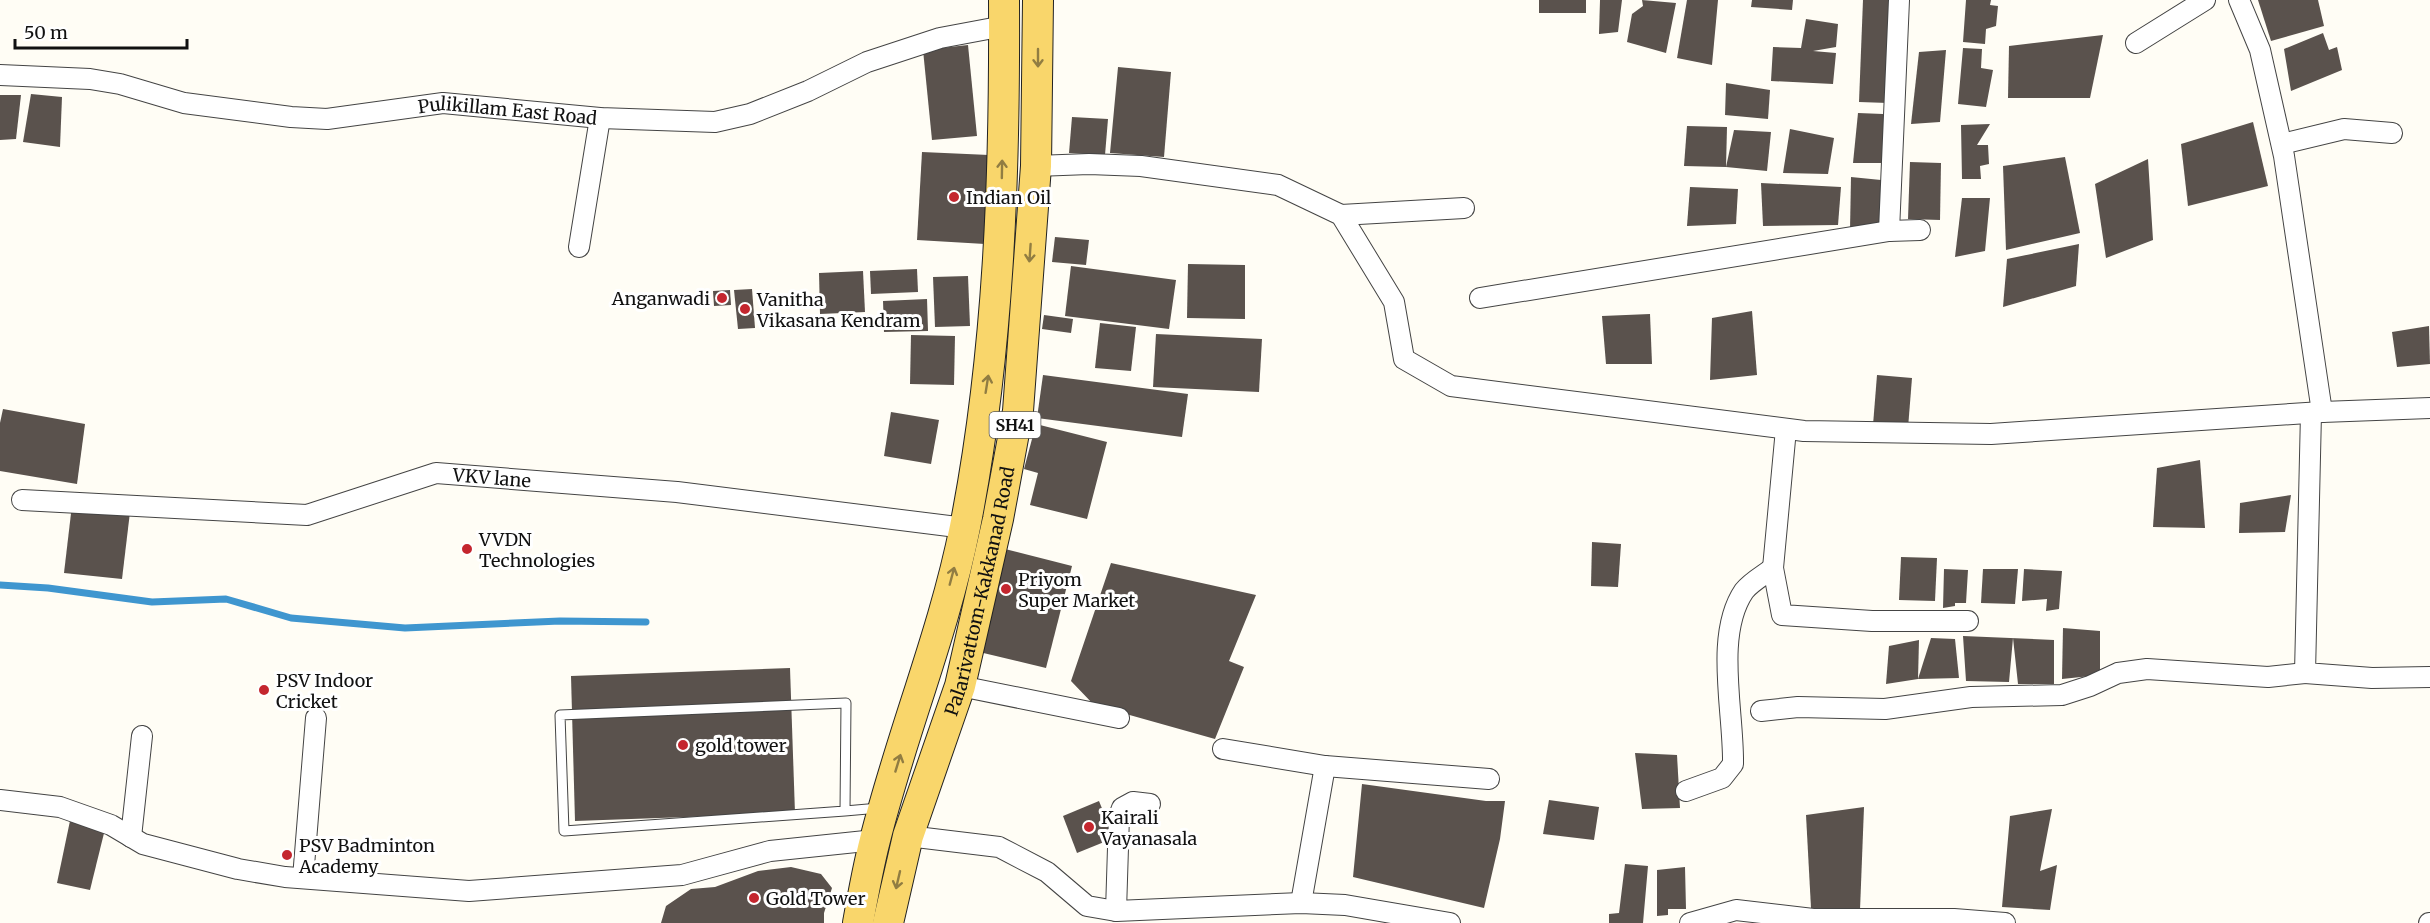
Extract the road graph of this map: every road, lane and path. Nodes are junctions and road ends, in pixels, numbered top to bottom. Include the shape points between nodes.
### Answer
1 (1038, 0) edge
2 (1899, 0) edge
3 (2205, 0) edge
4 (2239, 0) edge
5 (1004, 13) edge
6 (2136, 43) dead end
7 (0, 75) edge
8 (600, 118) junction
9 (2392, 133) dead end
10 (2282, 144) junction
11 (1036, 166) junction
12 (1464, 208) dead end
13 (1000, 215) junction
14 (1033, 215) junction
15 (1341, 215) junction
16 (1920, 230) dead end
17 (1889, 231) junction
18 (579, 247) dead end
19 (1480, 298) dead end
20 (2430, 408) edge
21 (2316, 413) junction
22 (1786, 429) junction
23 (22, 500) dead end
24 (965, 528) junction
25 (1773, 568) junction
26 (1968, 621) dead end
27 (2305, 673) junction
28 (2430, 677) edge
29 (960, 686) junction
30 (1761, 711) dead end
31 (316, 718) dead end
32 (1119, 718) dead end
33 (142, 736) dead end
34 (1223, 749) dead end
35 (1325, 766) junction
36 (1489, 779) dead end
37 (1686, 791) dead end
38 (0, 800) edge
39 (1150, 804) dead end
40 (885, 807) junction
41 (845, 811) junction
42 (908, 836) junction
43 (131, 837) junction
44 (875, 840) junction
45 (303, 878) junction
46 (1301, 903) junction
47 (1116, 911) junction
48 (1087, 914) edge
49 (858, 923) edge
50 (888, 923) edge
51 (1450, 923) edge
52 (1690, 923) edge
53 (1998, 923) edge
54 (2005, 923) edge

1 -> 11 main road, Palarivattom-Kakkanad Road / SH41
2 - 17 street
3 - 6 street
4 - 10 street via 2260,50
5 - 8 street, Pulikillam East Road via 732,119 696,122
13 -> 5 main road
7 - 8 street, Pulikillam East Road via 90,79 184,103 291,117 327,119 443,103
8 - 18 street
9 - 10 street via 2344,129
10 - 21 street
11 - 14 main road, Palarivattom-Kakkanad Road / SH41
11 - 15 street via 1141,166 1278,184
12 - 15 street
13 - 14 main road
24 -> 13 main road via 989,368
14 -> 29 main road, Palarivattom-Kakkanad Road / SH41 via 1018,411
15 - 22 street via 1394,302 1404,359 1451,386
16 - 17 street
17 - 19 street
20 - 21 street
21 - 22 street via 1991,434
21 - 27 street
22 - 25 street
23 - 24 street, VKV lane via 307,515 436,473 677,492
40 -> 24 main road
25 - 26 street via 1782,615 1872,621
25 - 37 street via 1746,588 1734,608 1730,627 1733,764 1722,778
27 - 28 street
27 - 30 street via 2268,677 2147,669 2118,673 2062,695 1971,698 1886,709 1798,707
29 - 32 street
29 - 42 main road, Palarivattom-Kakkanad Road / SH41
31 - 45 street
33 - 43 street
34 - 35 street
35 - 36 street
35 - 46 street
38 - 43 street via 60,807 111,825
39 - 47 street via 1133,802 1122,808 1119,816
40 - 41 lane
40 - 44 main road
41 - 41 lane via 564,831 560,715 846,703
42 - 48 street via 999,848 1047,872
42 -> 50 main road, Palarivattom-Kakkanad Road / SH41
43 - 45 street via 143,844 238,868
44 - 45 street via 770,851 682,875 554,886 469,891
44 - 49 main road
46 - 47 street
46 - 51 street via 1345,905
47 - 48 street
52 - 53 street via 1736,910 1813,919 1954,919
53 - 54 street

